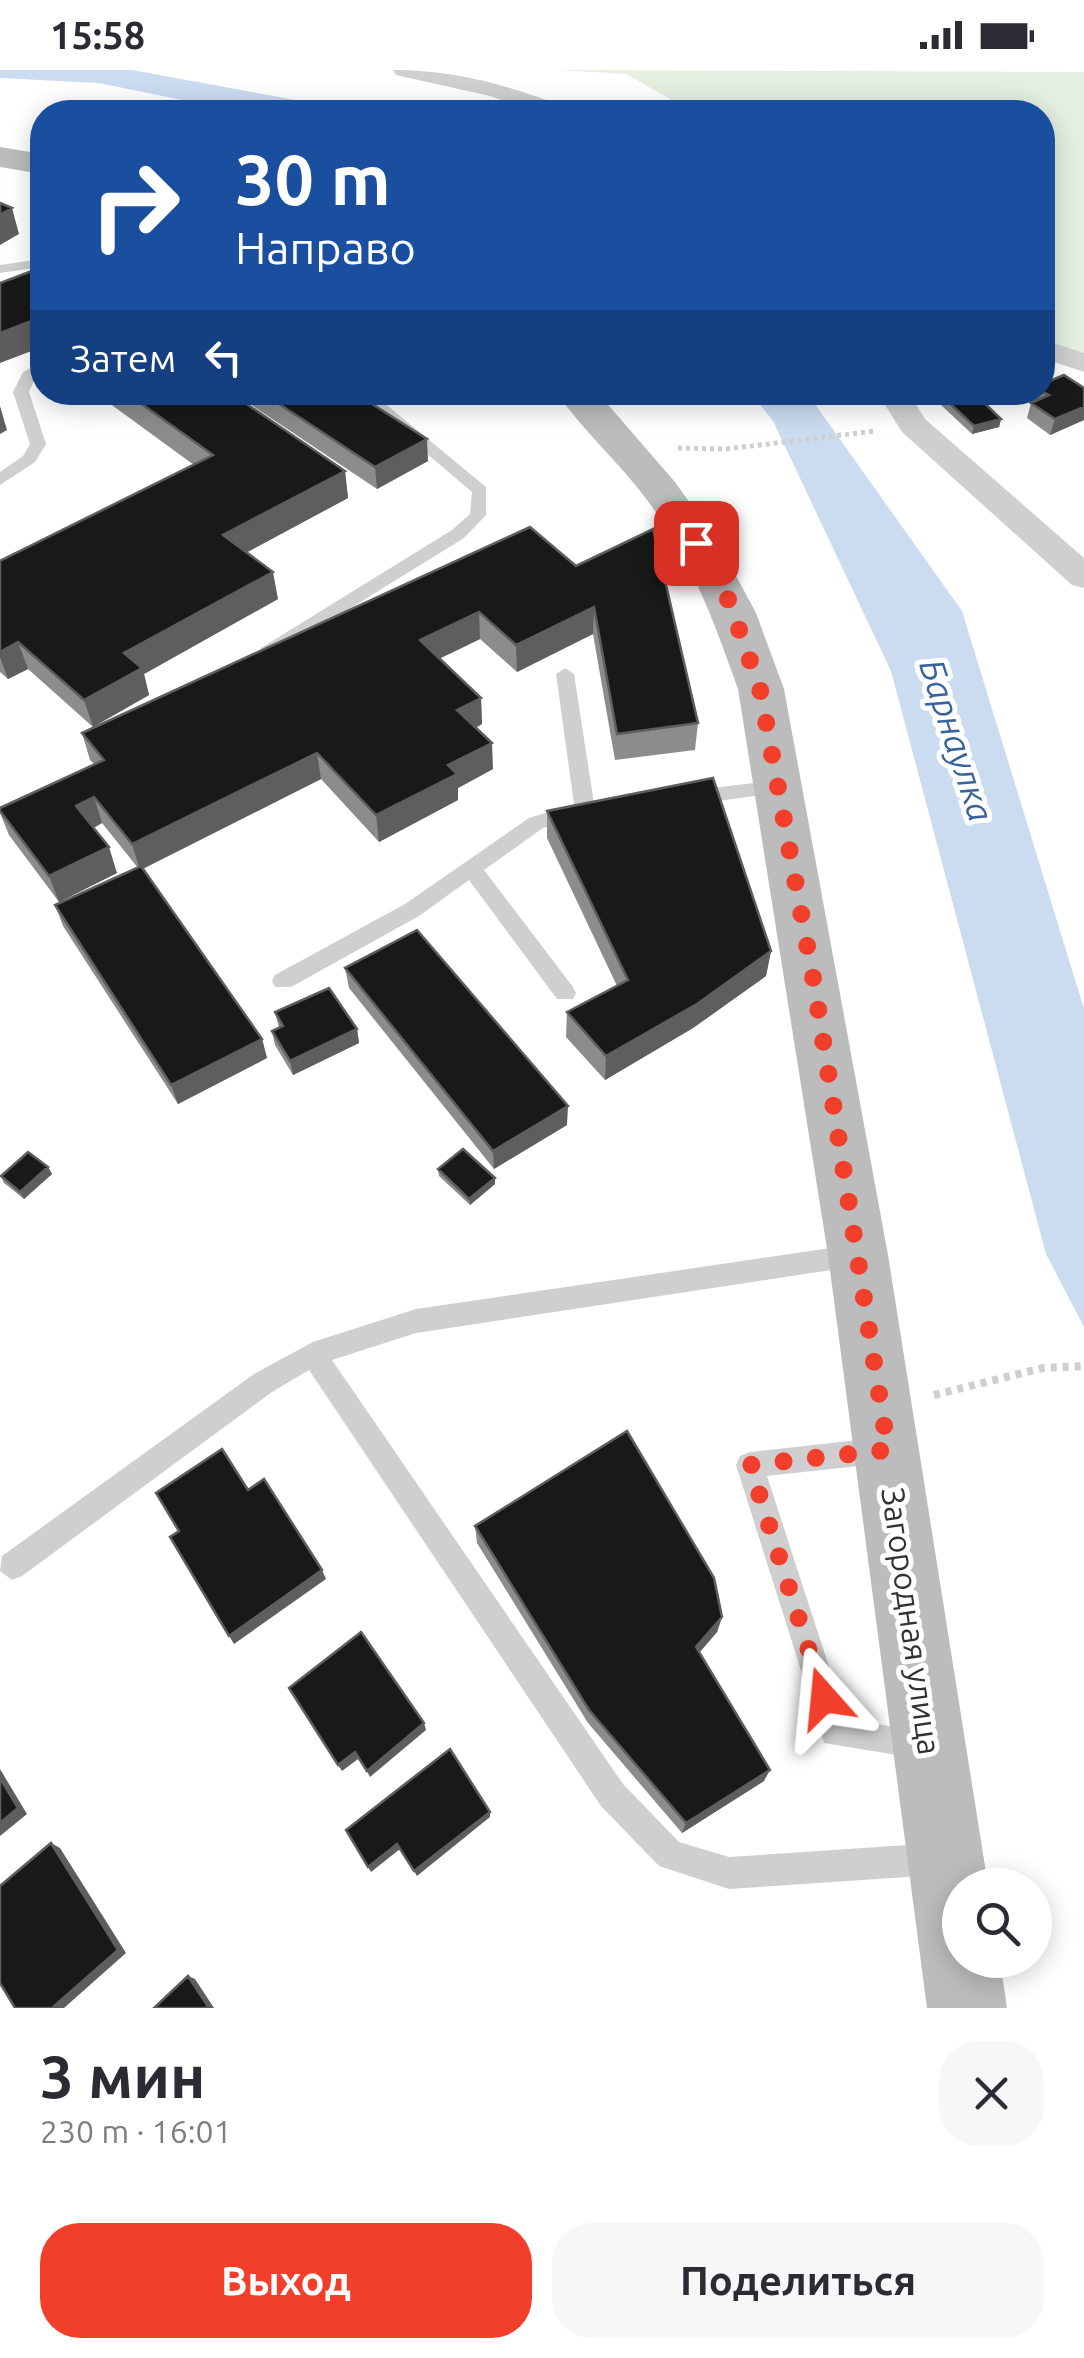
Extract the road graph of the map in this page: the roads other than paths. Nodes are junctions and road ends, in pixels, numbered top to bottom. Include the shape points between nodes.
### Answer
1 (405, 70) edge
2 (524, 100) edge
3 (30, 265) edge
4 (0, 269) edge
5 (1055, 353) edge
6 (1084, 363) edge
7 (30, 374) edge
8 (377, 405) edge
9 (587, 405) edge
10 (901, 405) edge
11 (0, 480) edge
12 (1084, 577) edge
13 (246, 666) edge
14 (565, 674) dead end
15 (778, 788) junction
16 (672, 800) edge
17 (473, 870) junction
18 (283, 981) dead end
19 (565, 993) dead end
20 (858, 1255) junction
21 (314, 1354) junction
22 (884, 1429) junction
23 (12, 1566) dead end
24 (930, 1745) junction
25 (946, 1859) junction
26 (947, 1868) edge
27 (963, 1978) edge
28 (967, 2008) edge

1 - 2 street
3 - 4 lane
5 - 6 street
7 - 11 lane via 22,392 38,444
8 - 13 lane via 480,491 478,516
9 - 15 main road, Загородная улица via 680,514 729,601 760,689
10 - 12 street via 913,424
14 - 17 lane via 594,809 536,823
15 - 16 lane
15 - 20 main road, Загородная улица
17 - 18 lane
17 - 19 lane
20 - 21 lane via 416,1322
20 - 22 main road, Загородная улица
21 - 23 lane via 263,1383
21 - 25 lane via 612,1795 670,1855 728,1873
22 - 24 main road, Загородная улица
22 - 24 lane via 750,1465 835,1732
24 - 25 main road, Загородная улица
25 - 26 main road, Загородная улица
27 - 28 main road, Загородная улица

